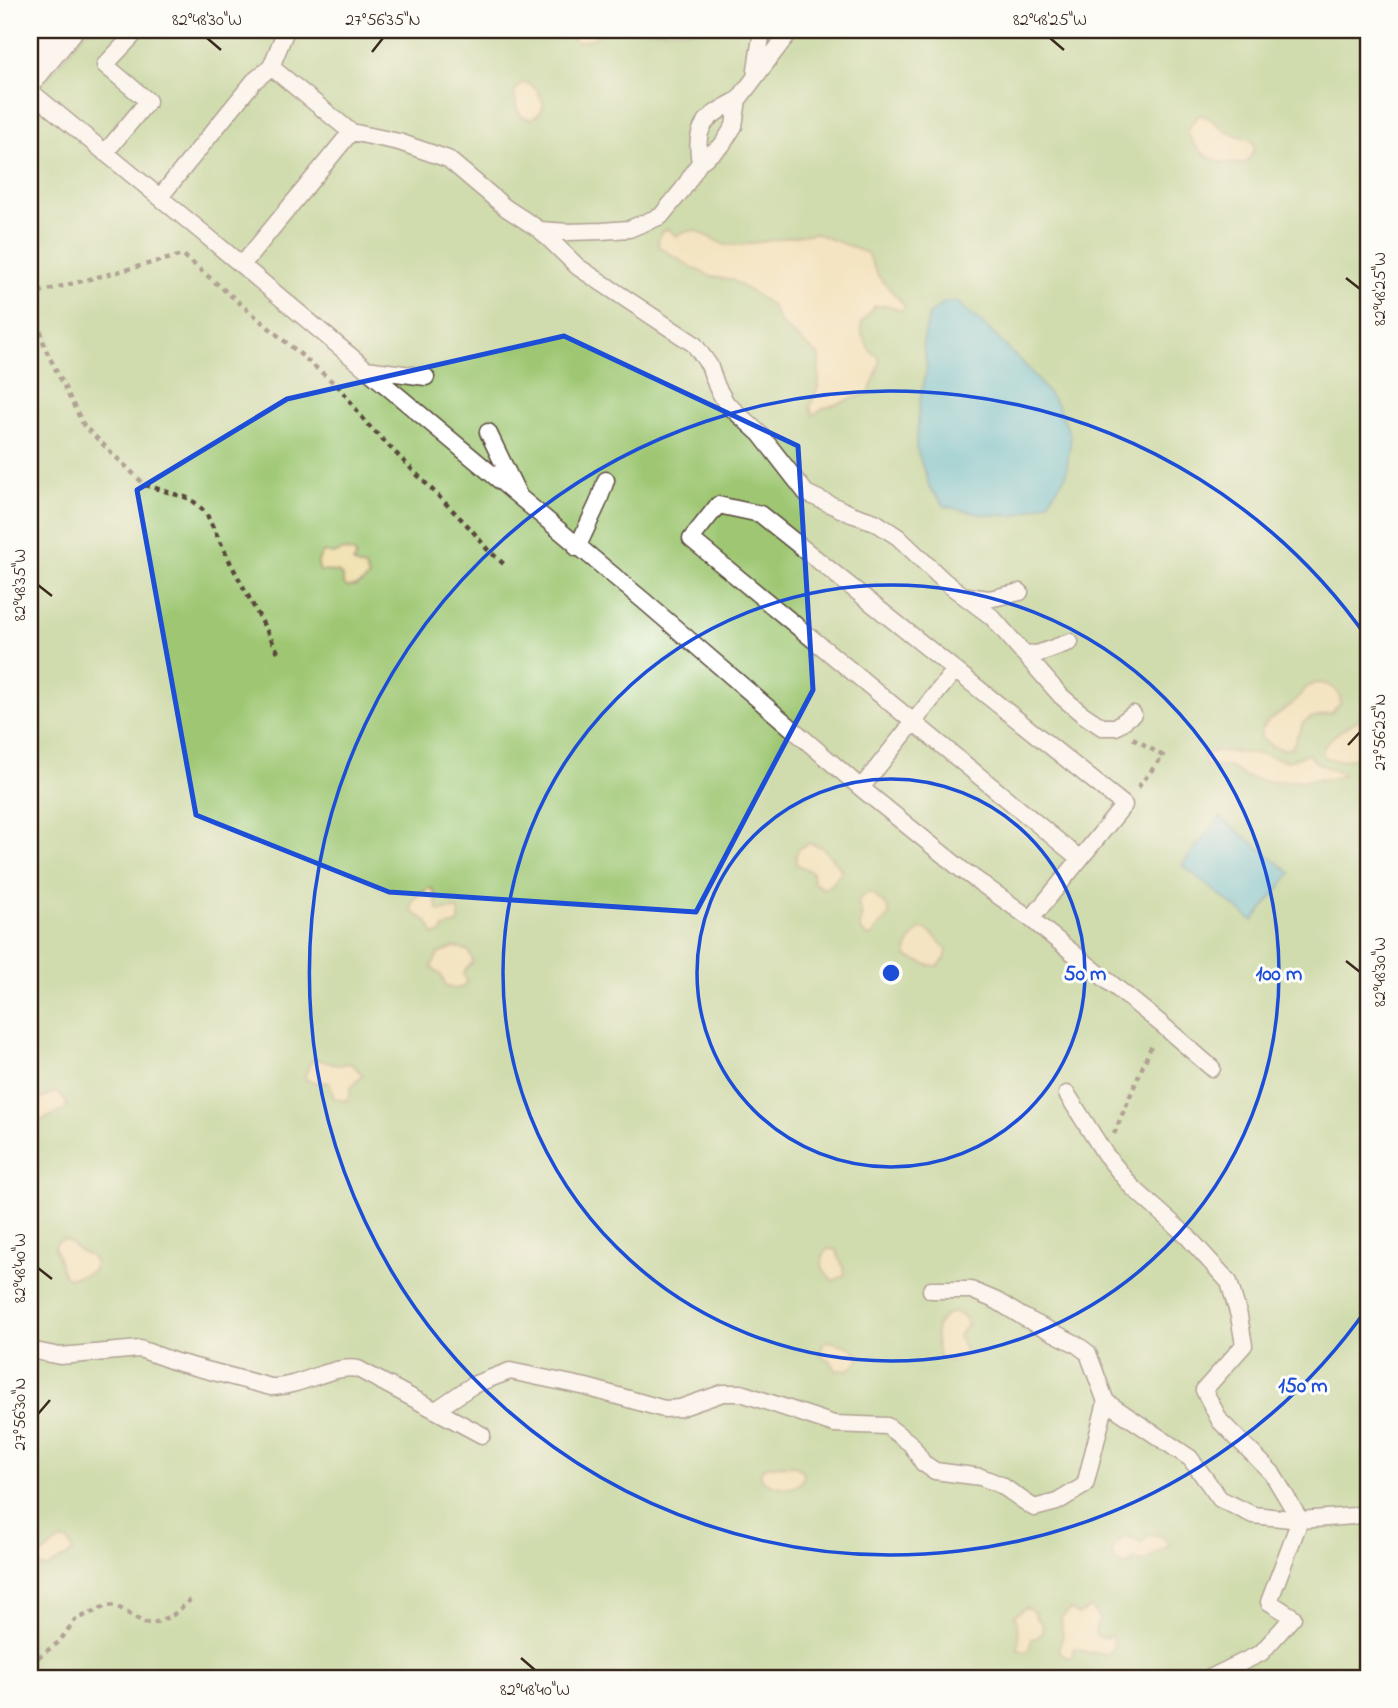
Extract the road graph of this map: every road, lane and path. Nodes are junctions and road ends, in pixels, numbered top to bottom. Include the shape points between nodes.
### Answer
1 (67, 30) edge
2 (138, 30) edge
3 (286, 30) edge
4 (762, 30) edge
5 (791, 30) edge
6 (271, 67) junction
7 (30, 76) edge
8 (754, 79) junction
9 (30, 91) edge
10 (738, 100) junction
11 (351, 132) junction
12 (104, 153) junction
13 (700, 162) junction
14 (160, 197) junction
15 (540, 230) junction
16 (242, 265) junction
17 (366, 369) junction
18 (426, 377) dead end
19 (488, 432) dead end
20 (606, 480) dead end
21 (521, 500) junction
22 (578, 548) junction
23 (507, 567) dead end
24 (1020, 592) dead end
25 (967, 596) junction
26 (1070, 642) dead end
27 (278, 652) dead end
28 (1023, 653) junction
29 (955, 670) junction
30 (1133, 714) dead end
31 (912, 723) junction
32 (1116, 727) junction
33 (861, 788) junction
34 (1124, 805) junction
35 (1080, 859) junction
36 (1031, 919) junction
37 (1160, 1023) junction
38 (1212, 1068) dead end
39 (1067, 1094) dead end
40 (1105, 1154) junction
41 (931, 1290) dead end
42 (30, 1350) edge
43 (1106, 1402) junction
44 (436, 1410) junction
45 (482, 1435) dead end
46 (1368, 1512) edge
47 (1300, 1520) junction
48 (190, 1600) dead end
49 (30, 1663) edge
50 (1210, 1678) edge

1 - 7 street
2 - 12 lane via 105,65 148,101
3 - 6 lane
4 - 8 lane
5 - 8 lane
6 - 11 lane
6 - 14 lane via 254,80
8 - 10 lane
9 - 12 lane
10 - 13 lane via 734,126 722,145
10 - 13 lane via 705,121 696,142
11 - 15 lane via 448,159
11 - 16 lane
12 - 14 lane
13 - 15 lane via 661,216 629,229
14 - 16 lane
15 - 25 lane via 578,267 694,344 726,403 760,434 806,493 875,522
16 - 17 lane
17 - 18 lane
17 - 21 lane
19 - 21 lane
20 - 22 lane
21 - 22 lane
22 - 33 lane
23 - 27 path via 368,425 340,387 183,255 32,294 45,348 84,426 145,485 191,499 206,513
24 - 25 lane via 989,599
25 - 28 lane
26 - 28 lane via 1037,654
28 - 32 lane via 1081,713 1102,727
29 - 31 lane
29 - 31 lane via 760,514 718,505 691,539
29 - 34 lane
30 - 32 lane
31 - 33 lane
31 - 35 lane
32 - 34 path via 1163,755
33 - 36 lane
34 - 35 lane
35 - 36 lane
36 - 37 lane
37 - 38 lane
37 - 40 path
39 - 40 lane
40 - 47 lane via 1132,1187 1229,1282 1244,1345 1204,1390 1220,1421 1272,1473
41 - 43 lane via 971,1290 1076,1344 1088,1353
42 - 44 lane via 60,1356 141,1349 271,1387 295,1385 346,1367
43 - 44 lane via 1084,1485 1057,1502 1034,1508 981,1477 935,1471 887,1426 834,1424 741,1393 664,1409 510,1371 472,1385
43 - 47 lane via 1190,1458 1220,1499 1253,1515
44 - 45 lane
46 - 47 lane
47 - 50 lane via 1269,1602 1293,1618 1261,1653
48 - 49 path via 173,1615 152,1624 115,1605 106,1606 75,1620 59,1642

